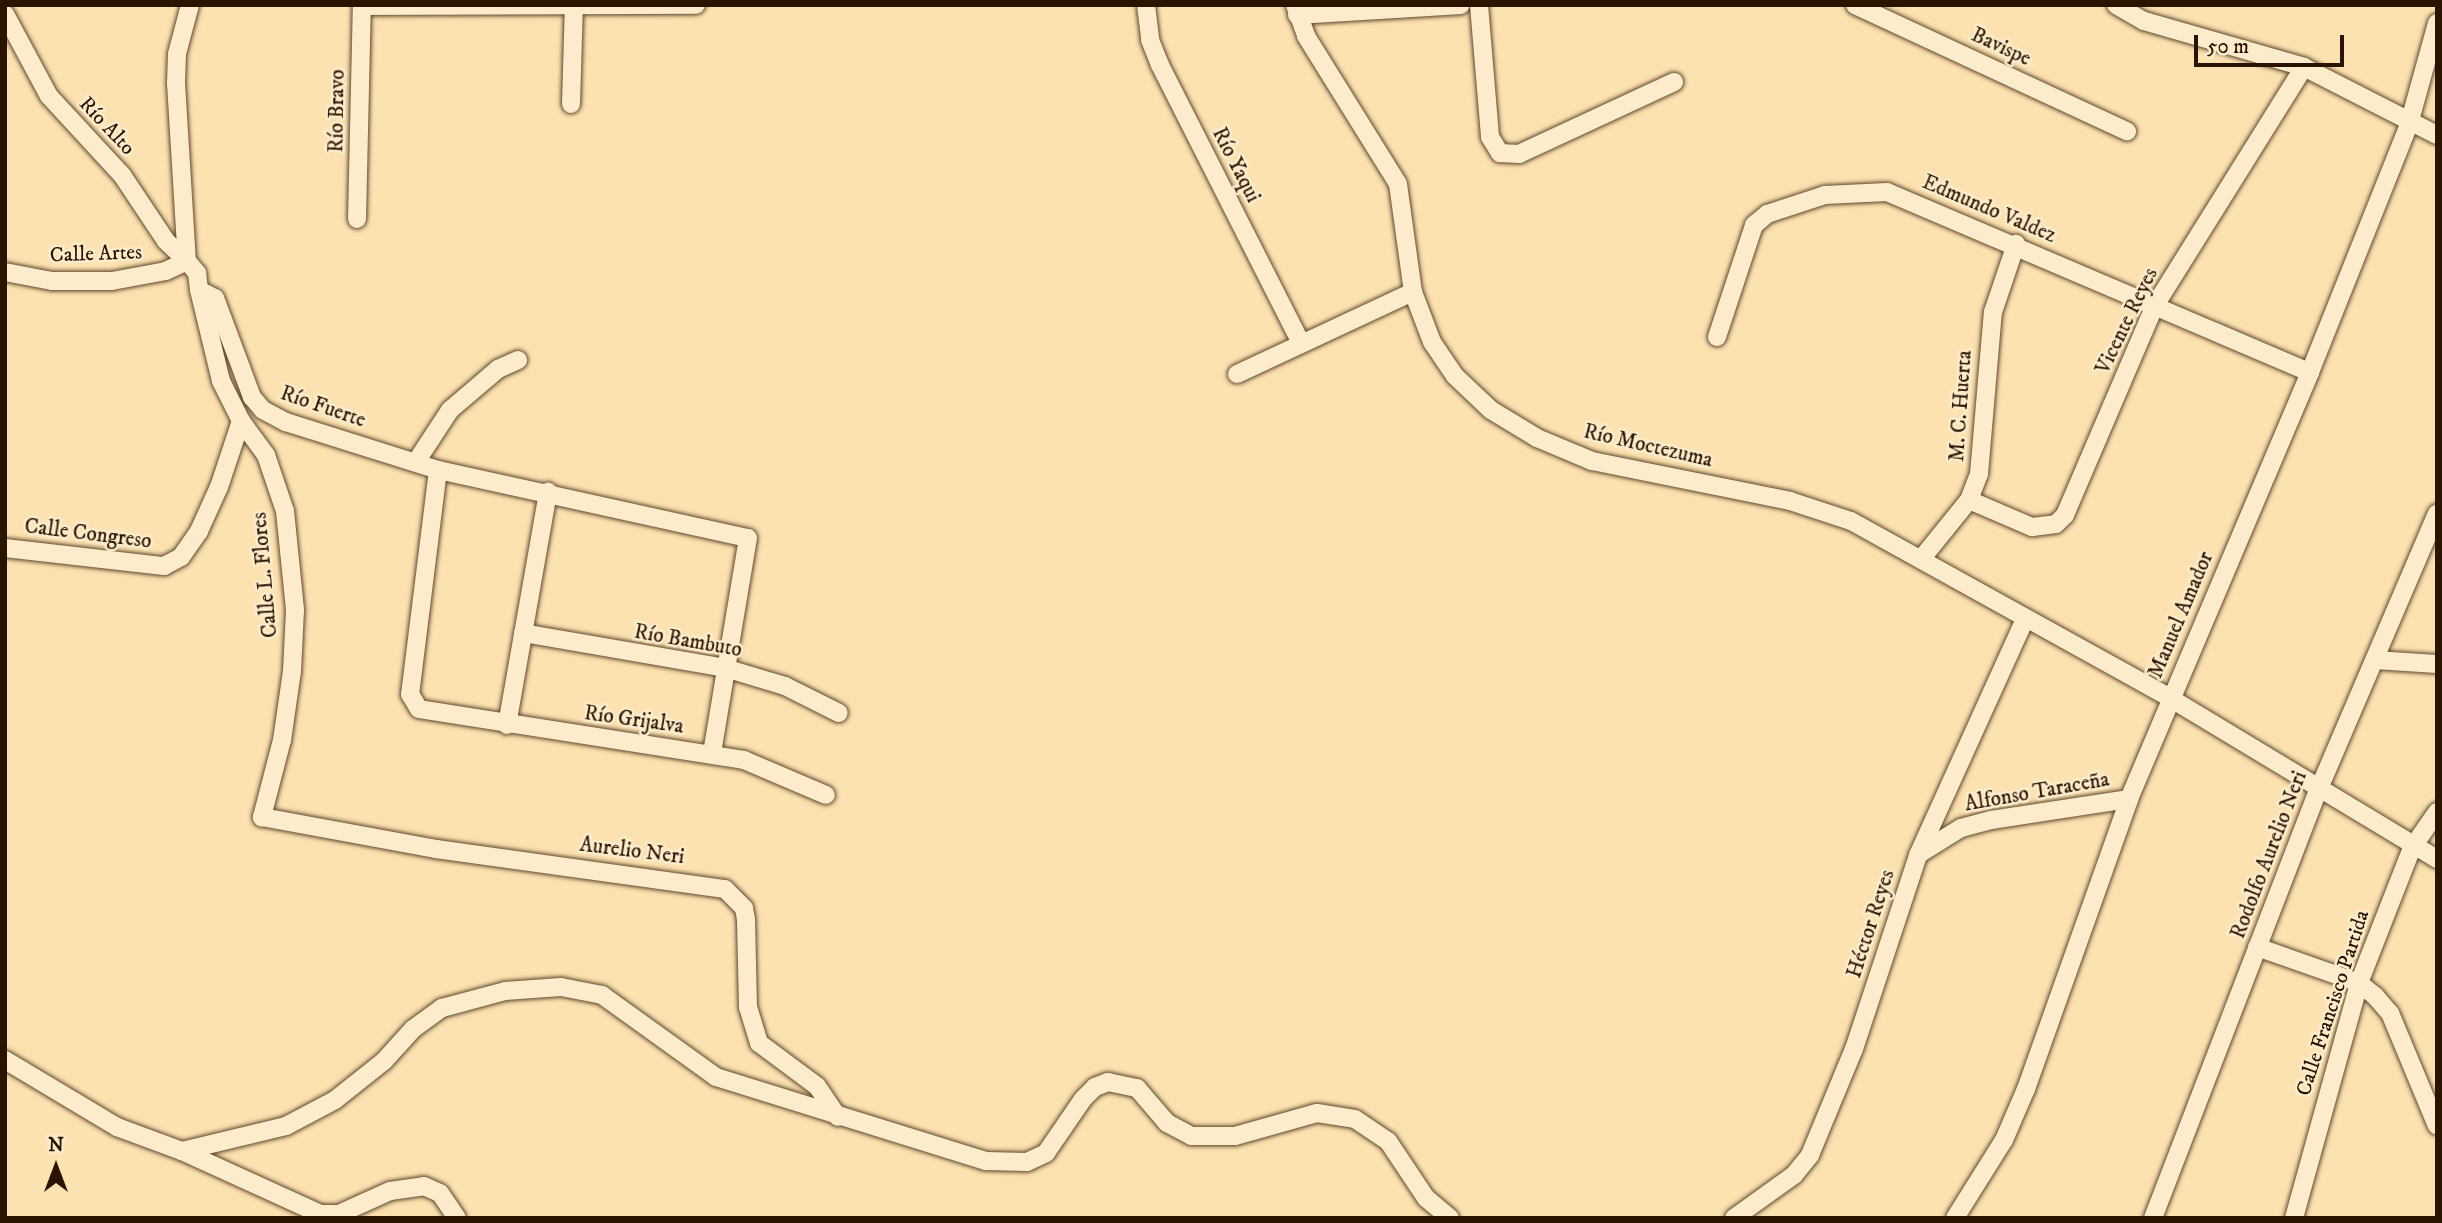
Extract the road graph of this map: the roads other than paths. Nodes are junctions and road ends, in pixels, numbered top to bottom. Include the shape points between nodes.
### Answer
1 (190, 5) edge
2 (696, 5) edge
3 (1146, 5) edge
4 (1461, 5) edge
5 (1479, 5) edge
6 (1855, 5) edge
7 (2116, 5) edge
8 (362, 6) edge
9 (574, 6) edge
10 (1296, 10) edge
11 (1883, 11) edge
12 (5, 14) edge
13 (2437, 23) edge
14 (2304, 67) junction
15 (1674, 82) dead end
16 (572, 104) dead end
17 (2409, 124) junction
18 (2127, 131) dead end
19 (2437, 135) edge
20 (356, 219) dead end
21 (2016, 244) junction
22 (187, 261) junction
23 (5, 272) edge
24 (199, 290) junction
25 (1413, 292) junction
26 (2154, 307) junction
27 (1717, 337) dead end
28 (1300, 341) junction
29 (518, 360) dead end
30 (2310, 372) junction
31 (1237, 374) dead end
32 (241, 421) junction
33 (416, 462) junction
34 (438, 470) junction
35 (548, 492) junction
36 (1969, 500) junction
37 (2437, 513) edge
38 (5, 548) edge
39 (1922, 558) junction
40 (2024, 621) junction
41 (523, 634) junction
42 (2375, 660) junction
43 (2437, 664) edge
44 (725, 668) junction
45 (2170, 698) junction
46 (839, 713) dead end
47 (507, 725) junction
48 (712, 754) junction
49 (2318, 791) junction
50 (826, 795) dead end
51 (2129, 799) junction
52 (2437, 812) edge
53 (262, 817) joint
54 (2412, 848) junction
55 (1918, 855) junction
56 (2437, 859) edge
57 (2258, 947) junction
58 (2359, 983) junction
59 (5, 1060) edge
60 (2431, 1096) edge
61 (838, 1117) junction
62 (2437, 1126) edge
63 (182, 1151) junction
64 (457, 1218) edge
65 (1450, 1218) edge
66 (1734, 1218) edge
67 (1955, 1218) edge
68 (2153, 1218) edge
69 (2294, 1218) edge

1 - 22 street, Río Fuerte via 177,54 176,83
2 - 9 street
3 - 28 street, Río Yaqui via 1150,40 1160,65
4 - 10 street
5 - 15 street via 1490,137 1500,152 1520,154
6 - 11 street, Bavispe
7 - 14 street via 2144,21
8 - 9 street
8 - 20 street, Río Bravo
9 - 16 street
10 - 25 street, Río Moctezuma via 1398,184
11 - 18 street, Bavispe
12 - 22 street, Río Alto via 49,96 122,175 166,242
13 - 17 street, Manuel Amador
14 - 17 street
14 - 26 street, Vicente Reyes
17 - 19 street
17 - 30 street, Manuel Amador
21 - 26 street, Edmundo Valdez
21 - 27 street, Edmundo Valdez via 1887,192 1854,190 1786,206 1754,225 1745,242
21 - 36 street, M. C. Huerta via 1993,312 1983,449
22 - 23 street, Calle Artes via 166,271 112,281 52,281
22 - 24 street, Río Fuerte via 197,273
24 - 32 street, Calle L. Flores via 221,381
24 - 33 street, Río Fuerte via 215,298 242,380 262,410 286,422
25 - 28 street
25 - 39 street, Río Moctezuma via 1432,342 1455,376 1491,410 1537,438 1591,461 1790,500 1852,521
26 - 30 street, Edmundo Valdez
26 - 36 street, Vicente Reyes via 2065,515 2056,524 2032,527
28 - 31 street
29 - 33 street via 470,390 450,410
30 - 45 street, Manuel Amador
32 - 38 street, Calle Congreso via 219,488 200,531 181,557 164,566
32 - 53 street, Calle L. Flores via 266,455 285,511 295,610 282,740
33 - 34 street, Río Fuerte
34 - 35 street, Río Fuerte
34 - 47 street, Río Grijalva via 410,694 419,709 429,713
35 - 41 street
35 - 44 street, Río Fuerte via 748,538
36 - 39 street, M. C. Huerta
37 - 42 street, Rodolfo Aurelio Neri
39 - 40 street, Río Moctezuma
40 - 45 street, Río Moctezuma
40 - 55 street, Héctor Reyes
41 - 44 street, Río Bambuto
41 - 47 street
42 - 43 street
42 - 49 street, Rodolfo Aurelio Neri
44 - 46 street, Río Bambuto via 785,686
44 - 48 street
45 - 49 street, Río Moctezuma
45 - 51 street, Manuel Amador
47 - 48 street, Río Grijalva
48 - 50 street, Río Grijalva via 771,769
49 - 54 street, Río Moctezuma
49 - 57 street, Rodolfo Aurelio Neri
51 - 55 street, Alfonso Taraceña via 1991,820 1961,828
51 - 67 street, Manuel Amador via 2026,1089 2004,1140
52 - 54 street, Calle Francisco Partida
53 - 61 street, Aurelio Neri via 436,849 725,889 744,908 748,1007 759,1043 817,1086
54 - 56 street, Río Moctezuma
54 - 58 street, Calle Francisco Partida
55 - 66 street, Héctor Reyes via 1854,1049 1810,1155 1794,1175
57 - 58 street
57 - 68 street, Rodolfo Aurelio Neri
58 - 60 street via 2390,1013
58 - 69 street, Calle Francisco Partida
59 - 63 street via 50,1083 86,1110
60 - 62 street
61 - 63 street via 716,1077 602,995 561,987 506,991 442,1008 413,1028 384,1061 335,1100 286,1126
61 - 65 street via 1008,1164 1046,1153 1083,1099 1108,1082 1137,1088 1167,1123 1191,1136 1235,1136 1317,1113 1355,1118 1388,1141 1426,1198
63 - 64 street via 320,1214 339,1214 390,1191 424,1186 440,1193

